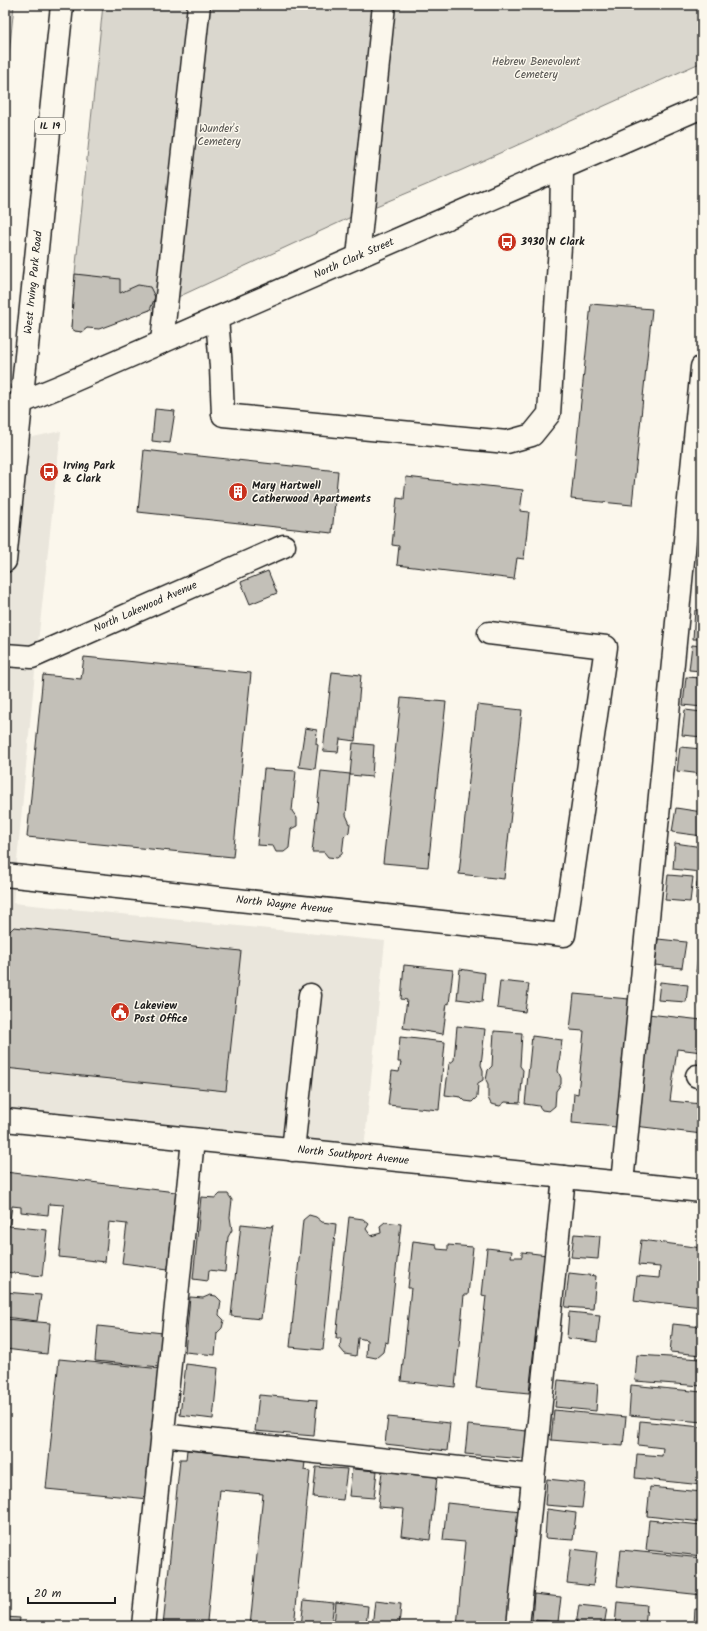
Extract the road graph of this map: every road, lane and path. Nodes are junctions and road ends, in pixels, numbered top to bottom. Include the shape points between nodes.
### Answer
1 (62, 5) edge
2 (198, 5) edge
3 (384, 5) edge
4 (702, 107) edge
5 (562, 168) junction
6 (358, 256) junction
7 (217, 318) junction
8 (162, 342) junction
9 (702, 367) edge
10 (13, 413) edge
11 (284, 546) dead end
12 (5, 561) edge
13 (489, 633) dead end
14 (5, 656) edge
15 (5, 875) edge
16 (310, 995) dead end
17 (5, 1120) edge
18 (193, 1140) junction
19 (293, 1150) junction
20 (564, 1177) junction
21 (622, 1183) junction
22 (702, 1191) edge
23 (162, 1435) junction
24 (533, 1476) junction
25 (143, 1626) edge
26 (518, 1626) edge

1 - 10 street, West Irving Park Road / IL 19
2 - 8 street
3 - 6 street
4 - 5 street, North Clark Street
5 - 6 street, North Clark Street
5 - 7 street via 561,231 549,414 532,435 507,442 223,415
6 - 7 street, North Clark Street
7 - 8 street, North Clark Street
8 - 10 street, North Clark Street
9 - 21 street
10 - 12 street, West Irving Park Road / IL 19
11 - 14 street, North Lakewood Avenue via 32,657
13 - 15 street, North Wayne Avenue via 606,647 564,935
16 - 19 street
17 - 18 street, North Southport Avenue
18 - 19 street, North Southport Avenue
18 - 23 street
19 - 20 street, North Southport Avenue
20 - 21 street, North Southport Avenue
20 - 24 street
21 - 22 street, North Southport Avenue
23 - 24 street
23 - 25 street
24 - 26 street

